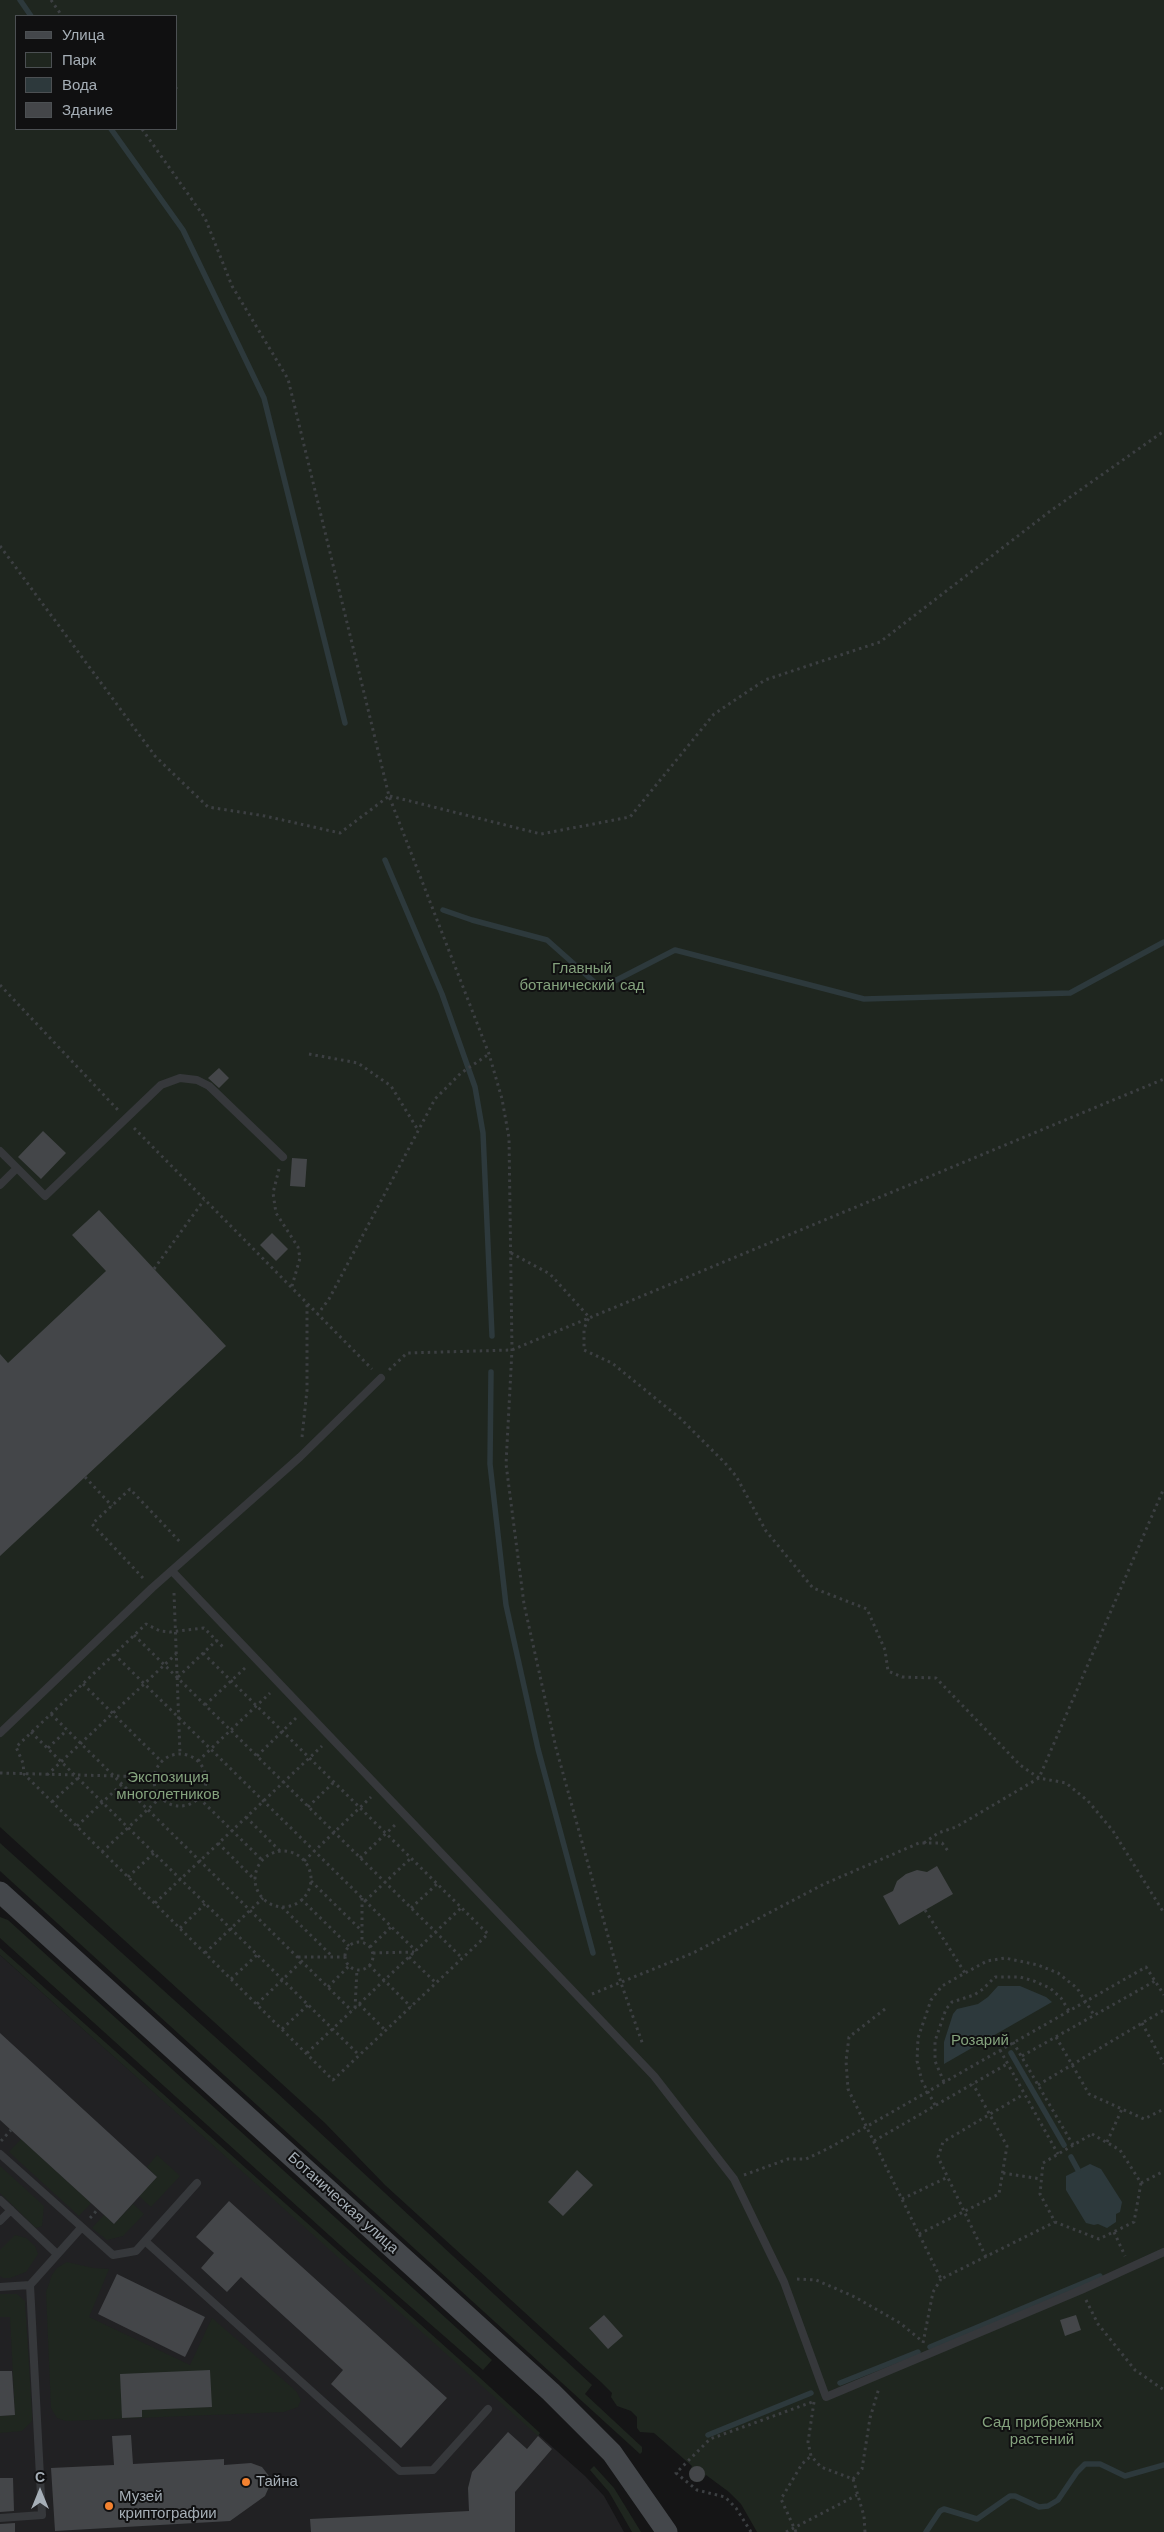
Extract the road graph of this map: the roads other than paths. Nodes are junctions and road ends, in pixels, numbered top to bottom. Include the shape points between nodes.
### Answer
1 (0, 1151) edge
2 (283, 1157) road end
3 (17, 1168) junction
4 (0, 1185) edge
5 (381, 1378) road end
6 (172, 1571) junction
7 (0, 1733) edge
8 (0, 1892) edge
9 (0, 2154) edge
10 (197, 2183) dead end
11 (0, 2200) edge
12 (11, 2210) junction
13 (0, 2222) edge
14 (81, 2228) junction
15 (145, 2241) junction
16 (1164, 2252) edge
17 (58, 2254) junction
18 (30, 2285) junction
19 (0, 2287) edge
20 (488, 2409) dead end
21 (0, 2518) edge
22 (666, 2532) edge

1 - 3 lane
2 - 3 lane via 209,1086 197,1080 180,1078 161,1085 45,1196
3 - 4 lane
5 - 6 lane via 300,1457
6 - 7 lane
6 - 16 lane via 654,2076 734,2178 784,2282 826,2397
8 - 22 main road, Ботаническая улица via 552,2392 612,2453
9 - 14 lane
10 - 15 lane
11 - 12 lane
12 - 13 lane
12 - 17 lane
14 - 15 lane via 113,2255 136,2251
14 - 17 lane
15 - 20 lane via 400,2471 433,2470
17 - 18 lane
18 - 19 lane
18 - 21 lane via 42,2515

